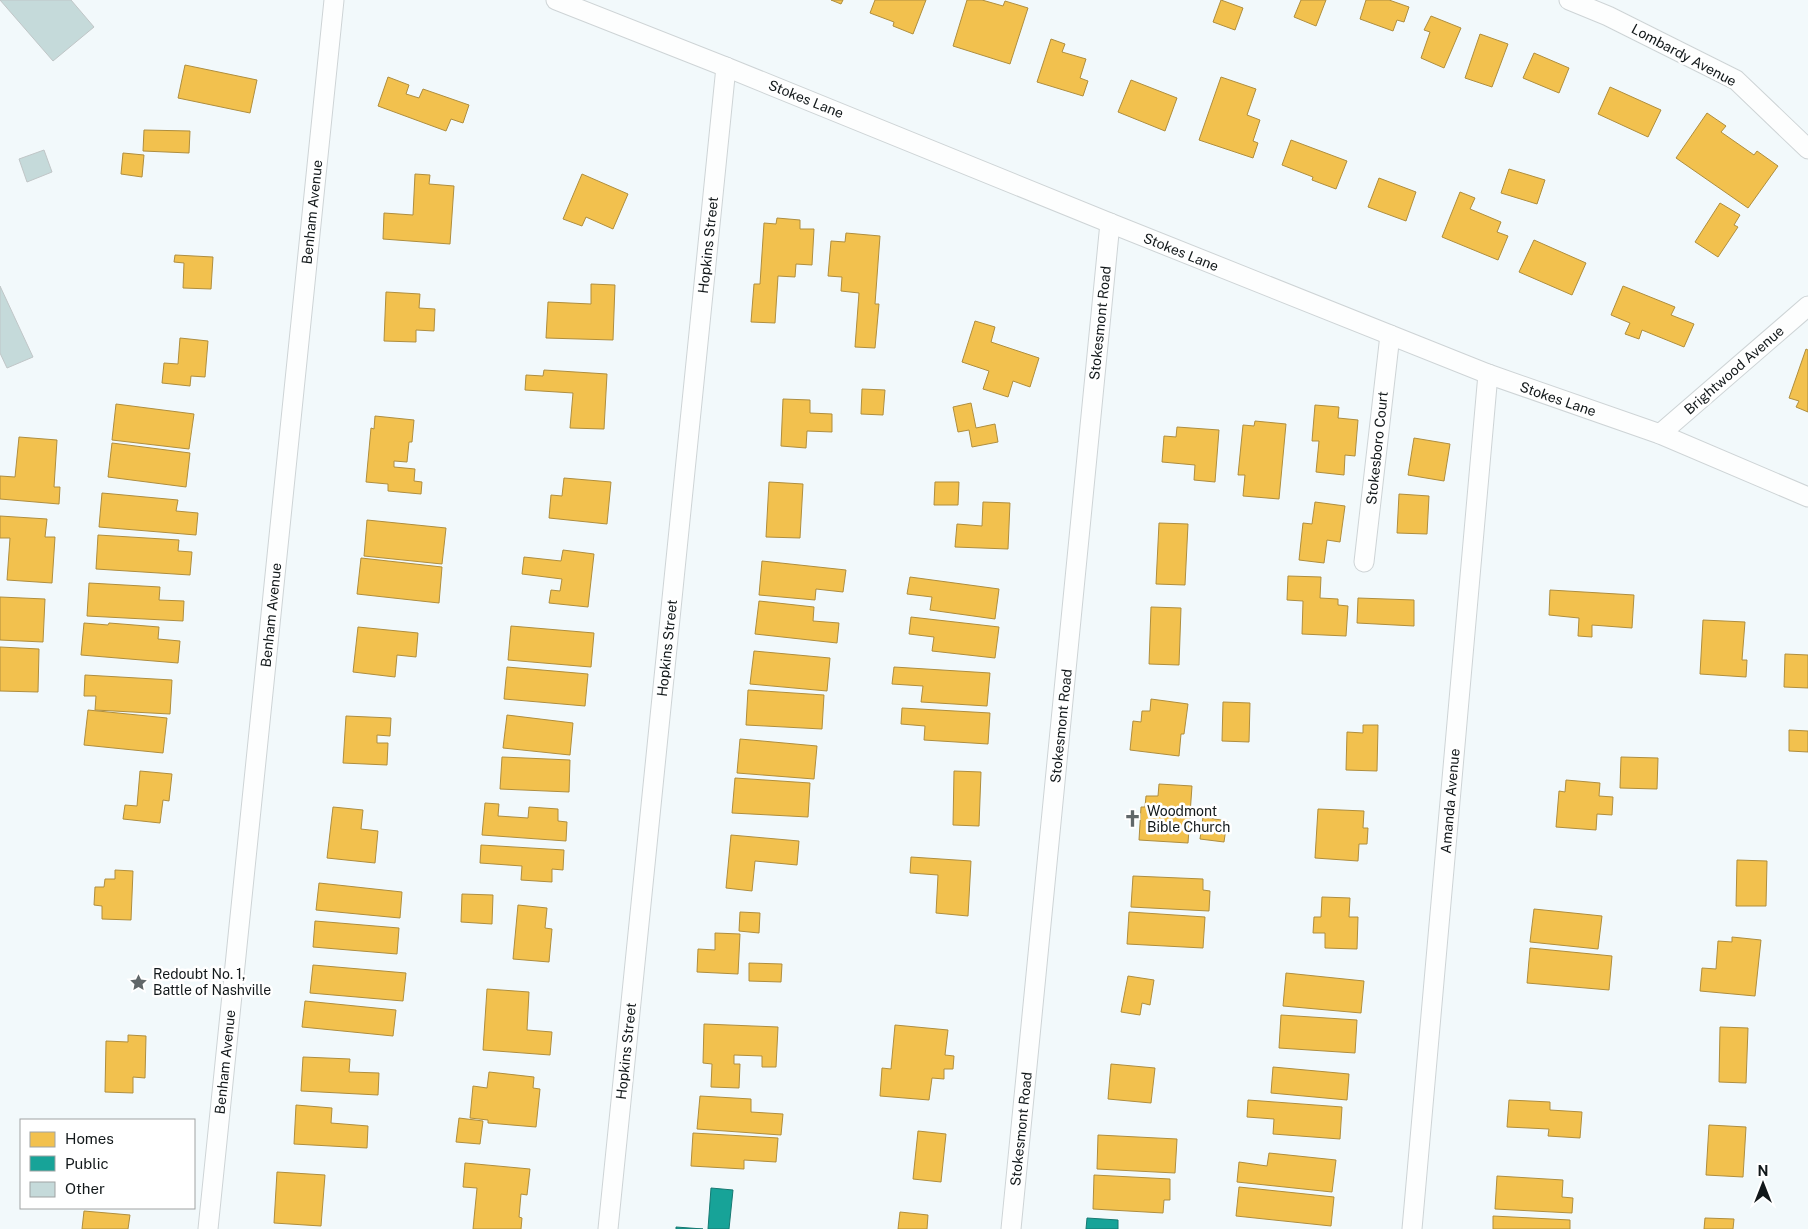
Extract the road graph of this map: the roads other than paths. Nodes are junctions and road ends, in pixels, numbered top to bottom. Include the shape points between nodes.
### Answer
1 (334, 0) edge
2 (556, 0) edge
3 (1569, 0) edge
4 (726, 66) junction
5 (1808, 149) edge
6 (1110, 223) junction
7 (1808, 306) edge
8 (1390, 335) junction
9 (1488, 374) junction
10 (1660, 434) junction
11 (1808, 497) edge
12 (1364, 562) dead end
13 (208, 1229) edge
14 (608, 1229) edge
15 (1011, 1229) edge
16 (1412, 1229) edge

1 - 13 street, Benham Avenue
2 - 4 street, Stokes Lane
3 - 5 street, Lombardy Avenue via 1736,80
4 - 6 street, Stokes Lane
4 - 14 street, Hopkins Street
6 - 8 street, Stokes Lane
6 - 15 street, Stokesmont Road
7 - 10 street, Brightwood Avenue
8 - 9 street, Stokes Lane
8 - 12 street, Stokesboro Court
9 - 10 street, Stokes Lane
9 - 16 street, Amanda Avenue
10 - 11 street, Stokes Lane

